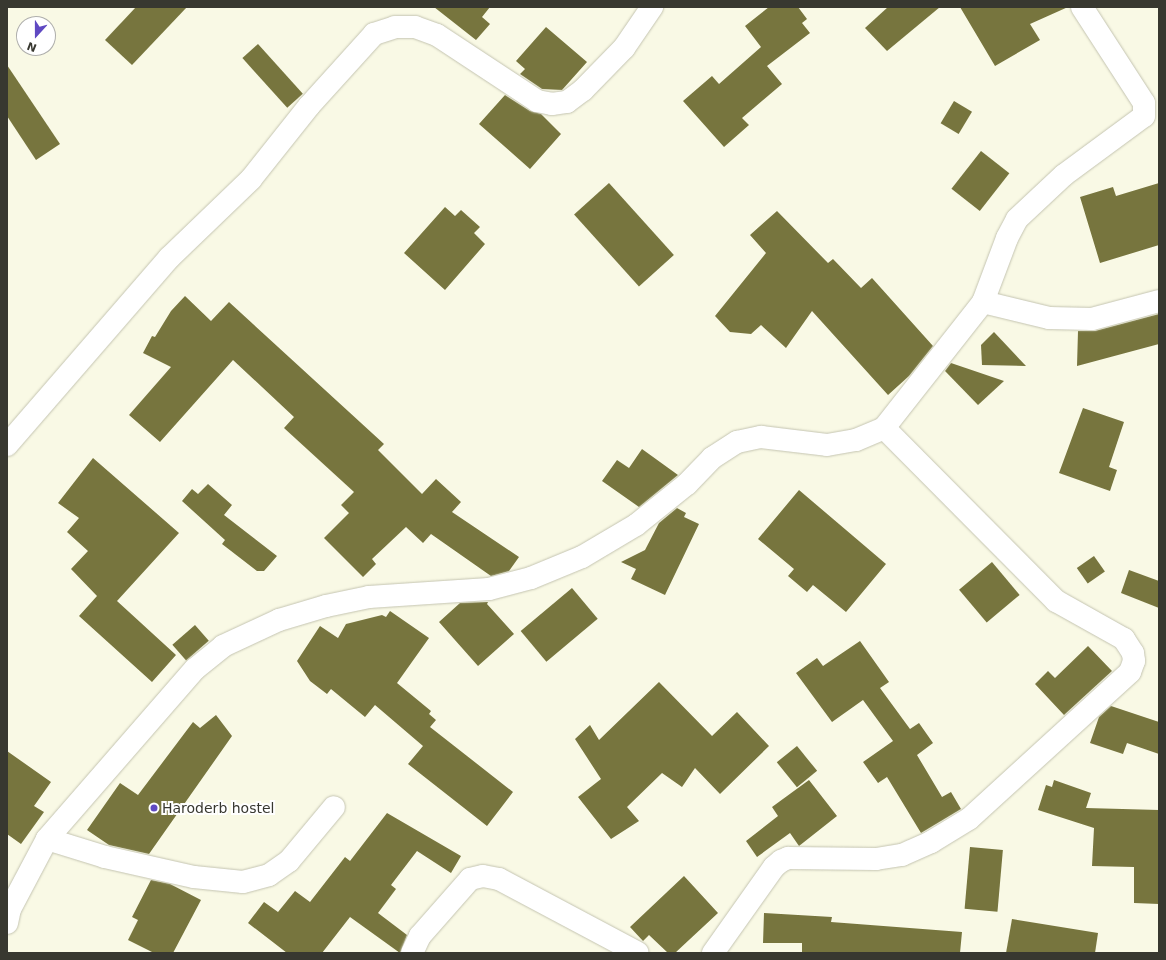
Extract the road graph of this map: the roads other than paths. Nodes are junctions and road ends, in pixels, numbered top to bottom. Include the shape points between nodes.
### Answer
1 (652, 7) edge
2 (1082, 7) edge
3 (1159, 301) edge
4 (983, 302) junction
5 (884, 428) junction
6 (7, 445) edge
7 (334, 807) dead end
8 (47, 839) junction
9 (8, 913) edge
10 (412, 953) edge
11 (638, 953) edge
12 (713, 953) edge

1 - 6 street via 624,48 583,90 567,102 552,104 537,101 437,35 415,27 395,27 374,34 309,106 251,179 170,258
2 - 4 street via 1144,103 1144,116 1064,175 1017,219 1007,238
3 - 4 street via 1092,319 1049,318
4 - 5 street
5 - 8 street via 856,440 826,445 761,437 737,442 712,458 687,484 636,525 582,557 530,578 489,589 355,600 279,620 223,646 195,669
5 - 12 street via 1056,601 1124,639 1134,662 1130,672 969,819 931,842 902,856 876,859 788,858 781,861 774,866
7 - 8 street via 289,861 269,875 243,882 194,877 105,857
8 - 9 street
10 - 11 street via 420,936 470,878 483,876 499,879

